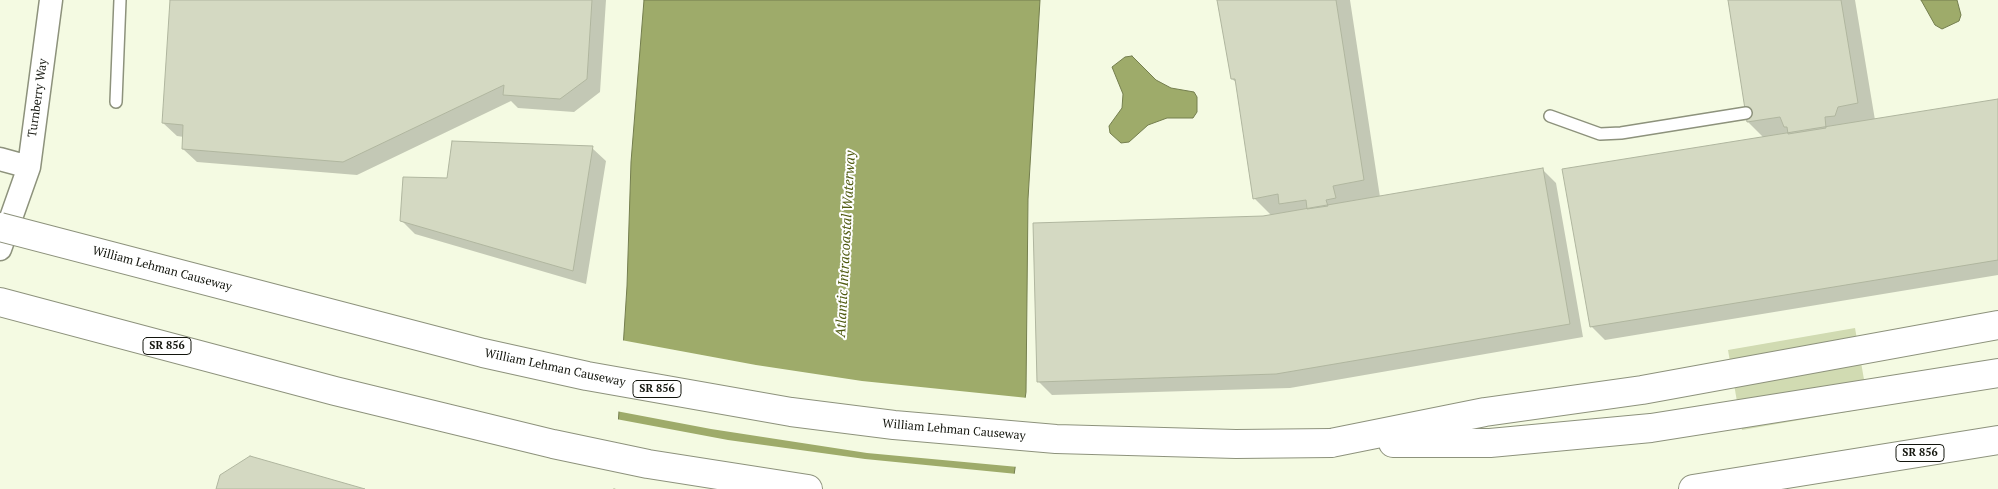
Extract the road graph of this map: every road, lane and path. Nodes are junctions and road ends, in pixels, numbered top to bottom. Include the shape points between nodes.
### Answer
1 (51, 0) edge
2 (120, 0) edge
3 (116, 102) dead end
4 (1746, 113) dead end
5 (1550, 116) dead end
6 (0, 159) edge
7 (28, 167) junction
8 (0, 227) edge
9 (0, 249) edge
10 (0, 302) edge
11 (1998, 326) edge
12 (1998, 373) edge
13 (1998, 440) edge
14 (1331, 443) junction
15 (808, 489) edge
16 (1693, 489) edge

1 - 7 street, Turnberry Way
2 - 3 lane
4 - 5 lane via 1600,134
6 - 7 street
7 - 9 street, Turnberry Way
8 - 14 highway, William Lehman Causeway / SR 856, bridge via 492,355 587,376 791,412 911,427 1056,439 1217,444
10 - 15 highway, SR 856 via 534,440 648,464
11 - 14 highway via 1642,390 1485,412
12 - 14 highway via 1752,413 1599,433 1490,443
13 - 16 highway, SR 856

